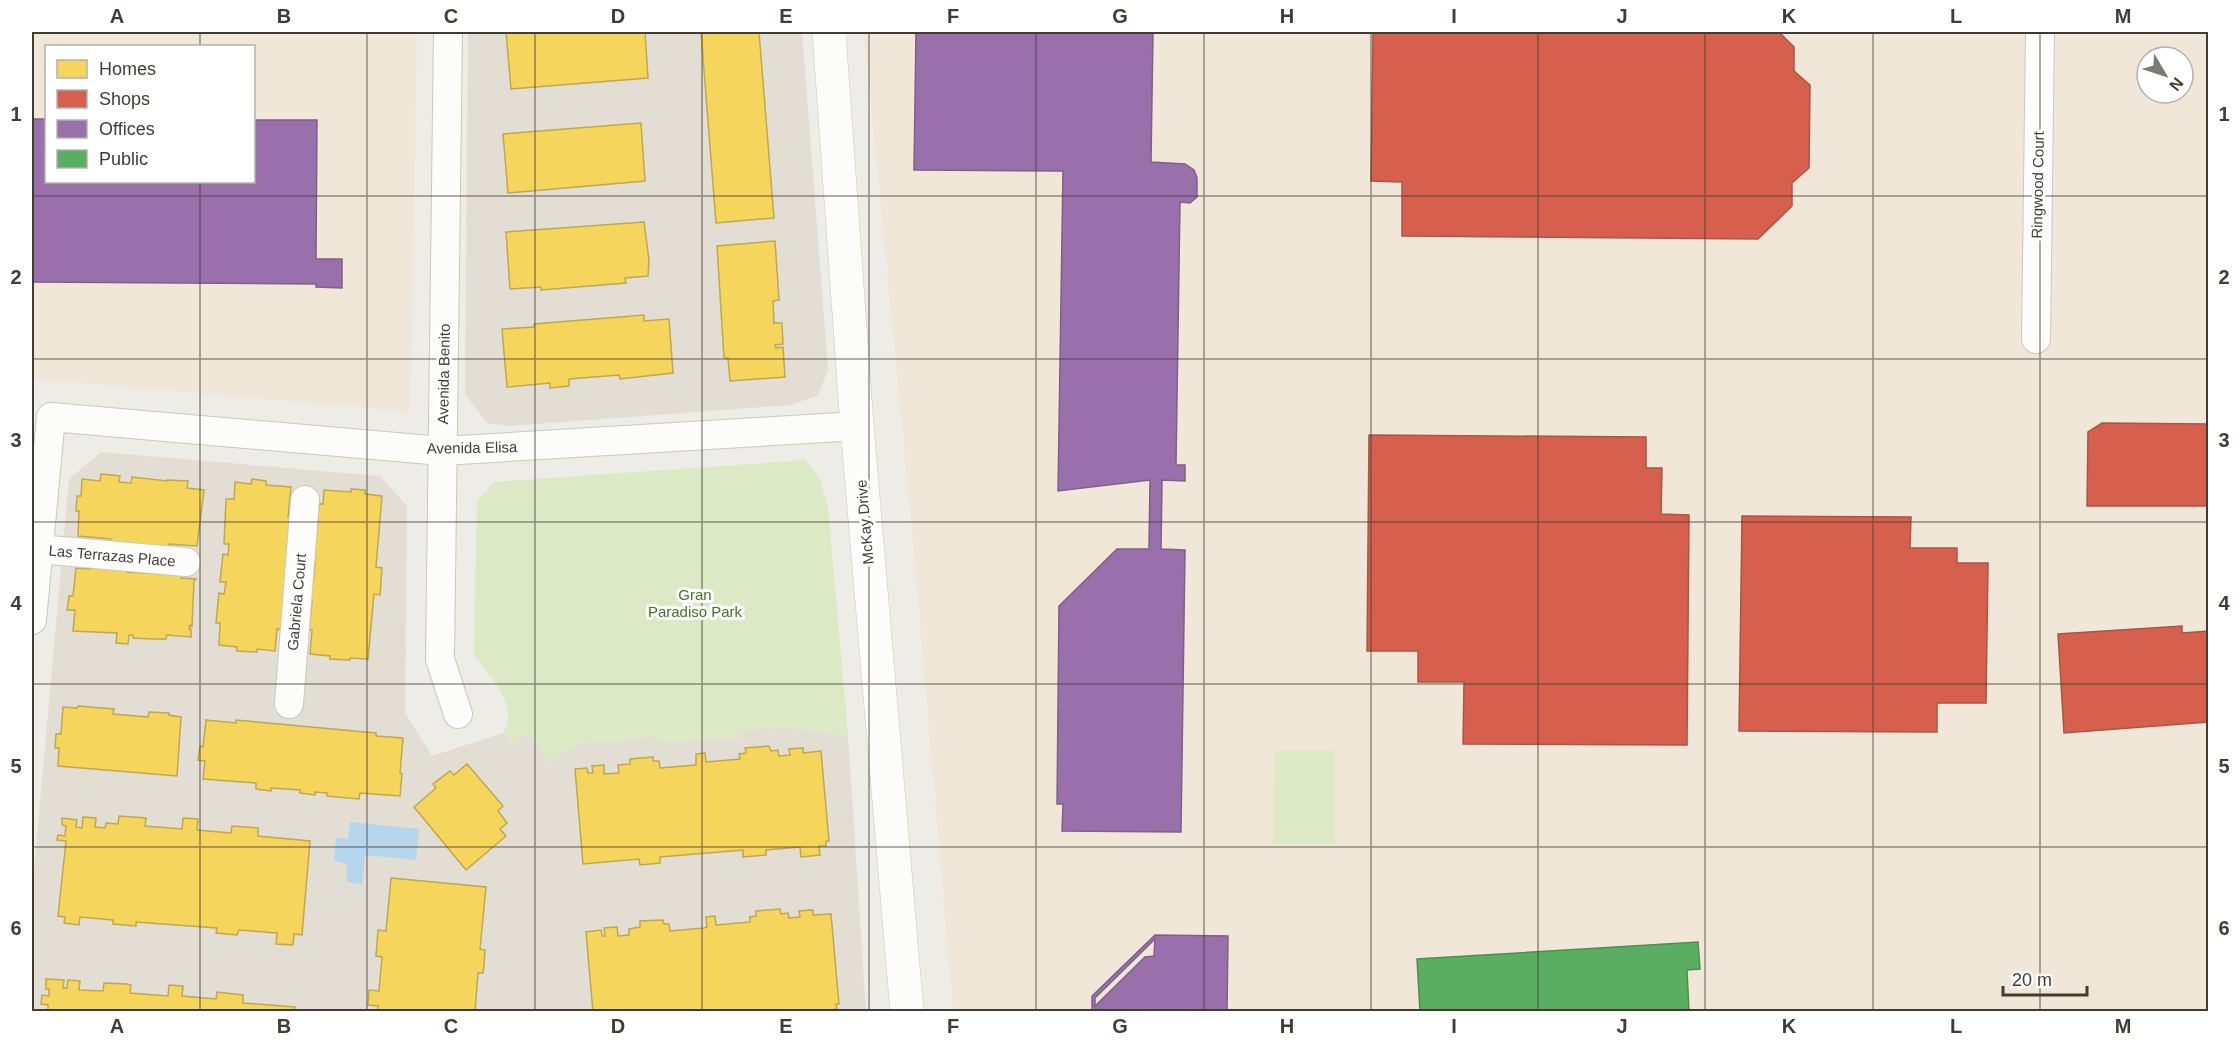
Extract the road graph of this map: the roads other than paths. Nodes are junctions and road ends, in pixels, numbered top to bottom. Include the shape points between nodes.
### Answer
1 (448, 32) edge
2 (829, 32) edge
3 (2040, 32) edge
4 (2036, 339) dead end
5 (857, 426) junction
6 (442, 451) junction
7 (305, 500) dead end
8 (38, 549) junction
9 (186, 562) dead end
10 (32, 620) edge
11 (289, 704) dead end
12 (458, 714) dead end
13 (907, 1011) edge

1 - 6 street, Avenida Benito
2 - 5 street, McKay Drive
3 - 4 street, Ringwood Court
5 - 6 street, Avenida Elisa
5 - 13 street, McKay Drive
6 - 8 street, Avenida Elisa via 51,417
6 - 12 street, Avenida Benito via 440,659
7 - 11 street, Gabriela Court
8 - 9 street, Las Terrazas Place
8 - 10 street

